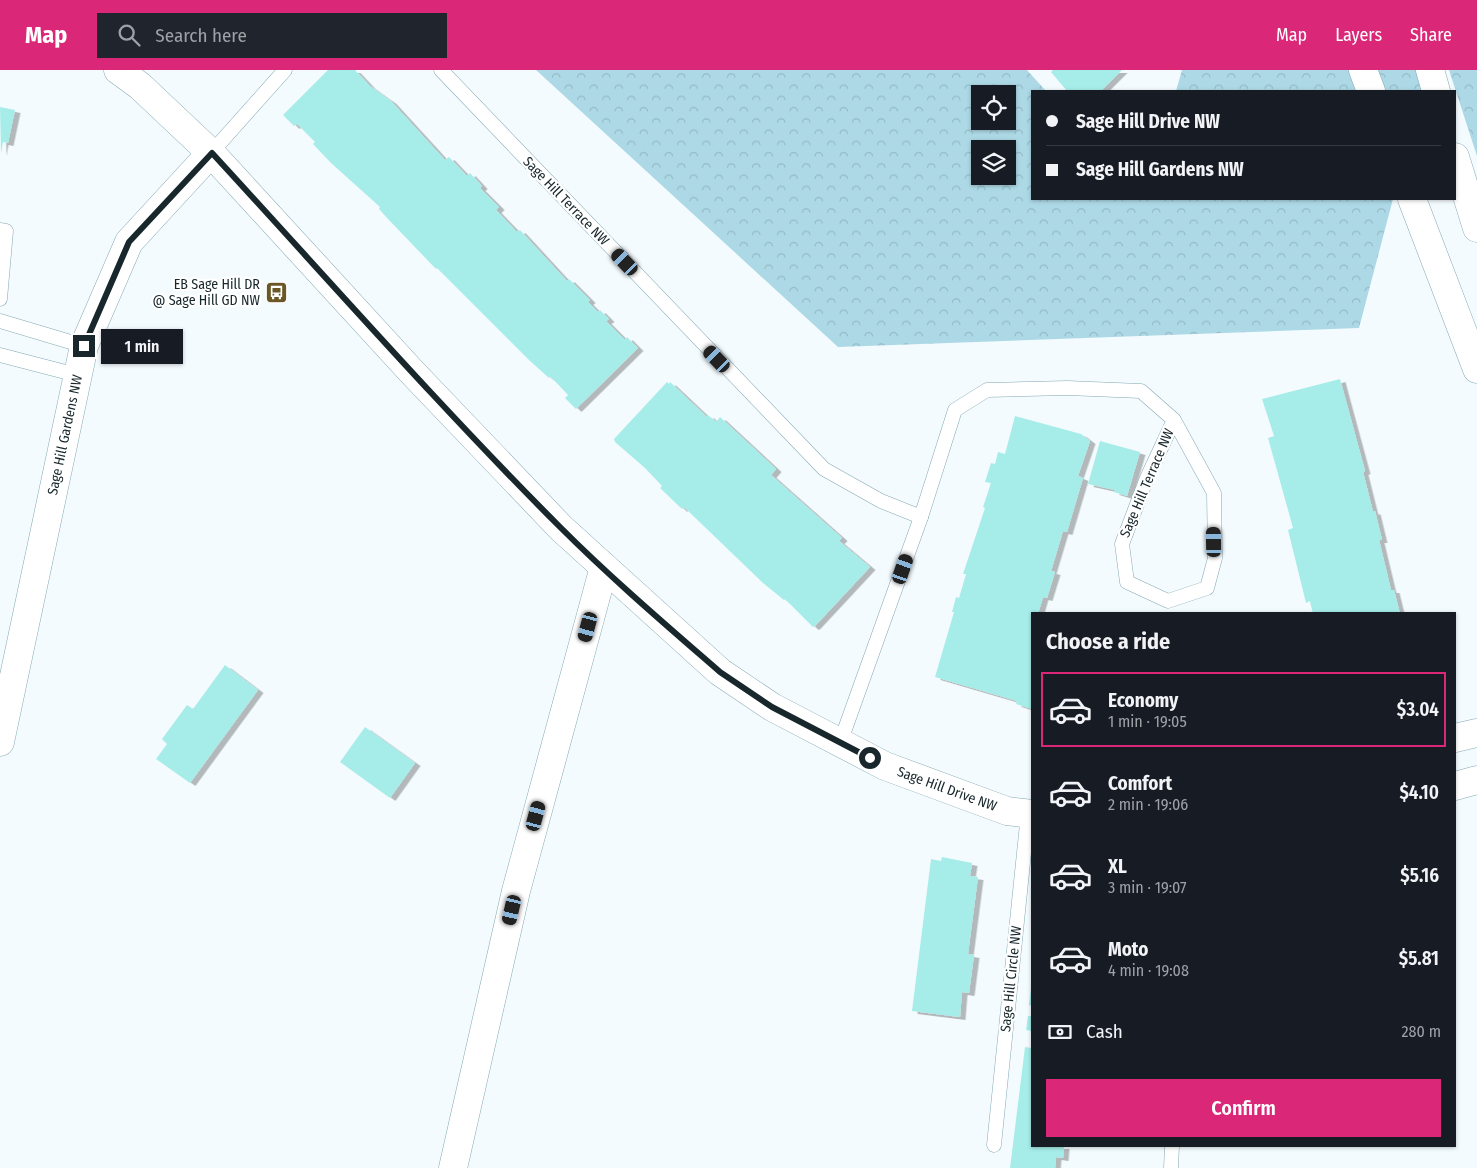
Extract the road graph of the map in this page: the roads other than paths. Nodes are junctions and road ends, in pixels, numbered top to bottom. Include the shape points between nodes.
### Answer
1 (118, 70) edge
2 (285, 70) edge
3 (441, 70) edge
4 (1364, 70) edge
5 (1430, 70) edge
6 (1372, 90) edge
7 (1436, 90) edge
8 (212, 153) junction
9 (1456, 161) edge
10 (1412, 200) edge
11 (1477, 228) edge
12 (0, 230) edge
13 (0, 299) edge
14 (0, 321) edge
15 (84, 346) junction
16 (0, 355) edge
17 (1477, 369) edge
18 (78, 375) junction
19 (1174, 420) junction
20 (921, 517) junction
21 (604, 567) junction
22 (2, 726) edge
23 (1477, 733) edge
24 (1456, 738) edge
25 (840, 743) junction
26 (1477, 780) edge
27 (1456, 786) edge
28 (1030, 814) edge
29 (994, 1145) dead end
30 (1172, 1147) edge
31 (453, 1168) edge
32 (1170, 1168) edge

1 - 8 street, Sage Hill Drive NW via 140,86
2 - 8 lane
3 - 20 lane, Sage Hill Terrace NW via 824,469 881,500
4 - 6 street
5 - 7 street
8 - 15 street, Sage Hill Gardens NW via 129,242
8 - 21 street, Sage Hill Drive NW via 411,371 561,528
9 - 11 street
10 - 17 street
12 - 13 lane via 6,231
14 - 15 lane
15 - 18 street, Sage Hill Gardens NW
16 - 18 lane
18 - 22 street, Sage Hill Gardens NW
19 - 19 lane, Sage Hill Terrace NW via 1122,544 1128,582 1168,601 1207,588 1215,558 1214,493
19 - 20 lane, Sage Hill Terrace NW via 1141,391 1067,388 987,390 955,410
20 - 25 lane, Sage Hill Terrace NW
21 - 25 street, Sage Hill Drive NW via 720,672 772,707
21 - 31 street via 516,891
23 - 24 street
25 - 28 street, Sage Hill Drive NW via 885,766 1007,811
26 - 27 street
28 - 29 lane, Sage Hill Circle NW
30 - 32 lane

